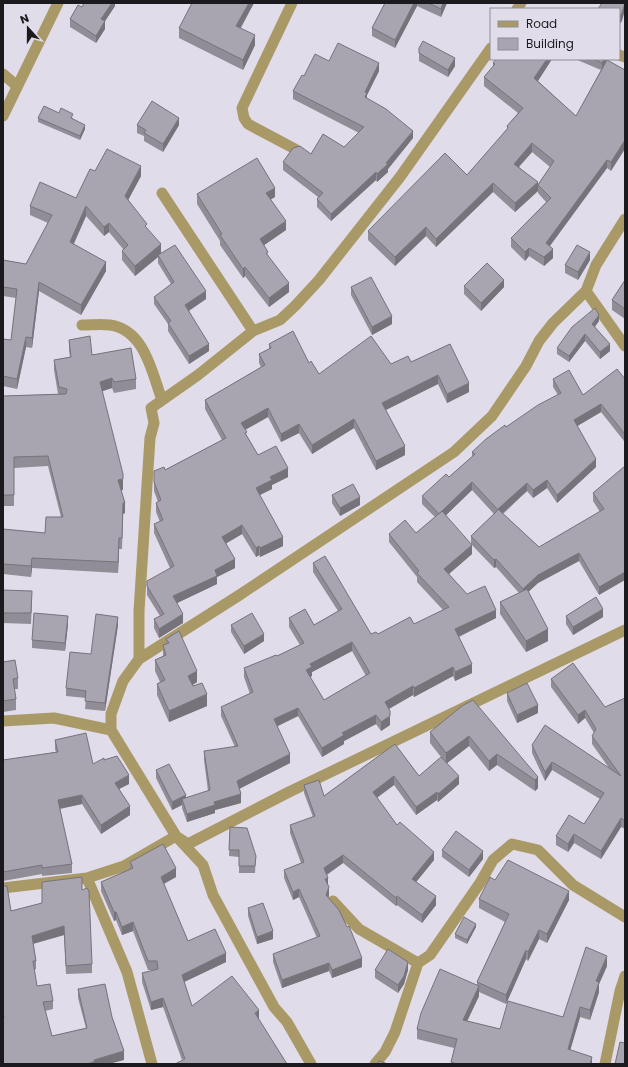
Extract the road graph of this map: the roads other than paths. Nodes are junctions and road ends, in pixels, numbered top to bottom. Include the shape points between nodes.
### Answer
1 (58, 3) edge
2 (292, 3) edge
3 (490, 49) edge
4 (3, 74) edge
5 (17, 86) junction
6 (3, 116) edge
7 (294, 149) edge
8 (162, 193) dead end
9 (625, 219) edge
10 (586, 291) junction
11 (82, 325) dead end
12 (253, 331) junction
13 (625, 346) edge
14 (162, 400) junction
15 (625, 630) edge
16 (139, 659) junction
17 (3, 721) edge
18 (112, 730) junction
19 (176, 836) junction
20 (87, 878) junction
21 (3, 888) edge
22 (333, 901) edge
23 (625, 917) edge
24 (418, 963) junction
25 (625, 976) edge
26 (152, 1064) edge
27 (311, 1064) edge
28 (375, 1064) edge
29 (605, 1064) edge

1 - 5 street
2 - 7 street via 242,108 248,124
3 - 12 street via 400,177 318,280 280,320
4 - 5 street
5 - 6 street
8 - 12 street
9 - 10 street via 596,265
10 - 13 street
10 - 16 street via 553,323 539,341 526,366 492,416 454,452 245,592
11 - 14 street via 111,325 129,332 145,354
12 - 14 street
14 - 16 street via 151,408 154,423 150,438 142,546
15 - 19 street via 289,792 188,844
16 - 18 street via 123,681 111,714
17 - 18 street via 54,718
18 - 19 street
19 - 20 street via 124,866
19 - 27 street via 203,866 213,895 274,1006 287,1022
20 - 21 street
20 - 26 street via 127,972
22 - 24 street via 359,929
23 - 24 street via 573,885 538,850 512,844 493,860 430,955
24 - 28 street via 395,1032 385,1052
25 - 29 street

